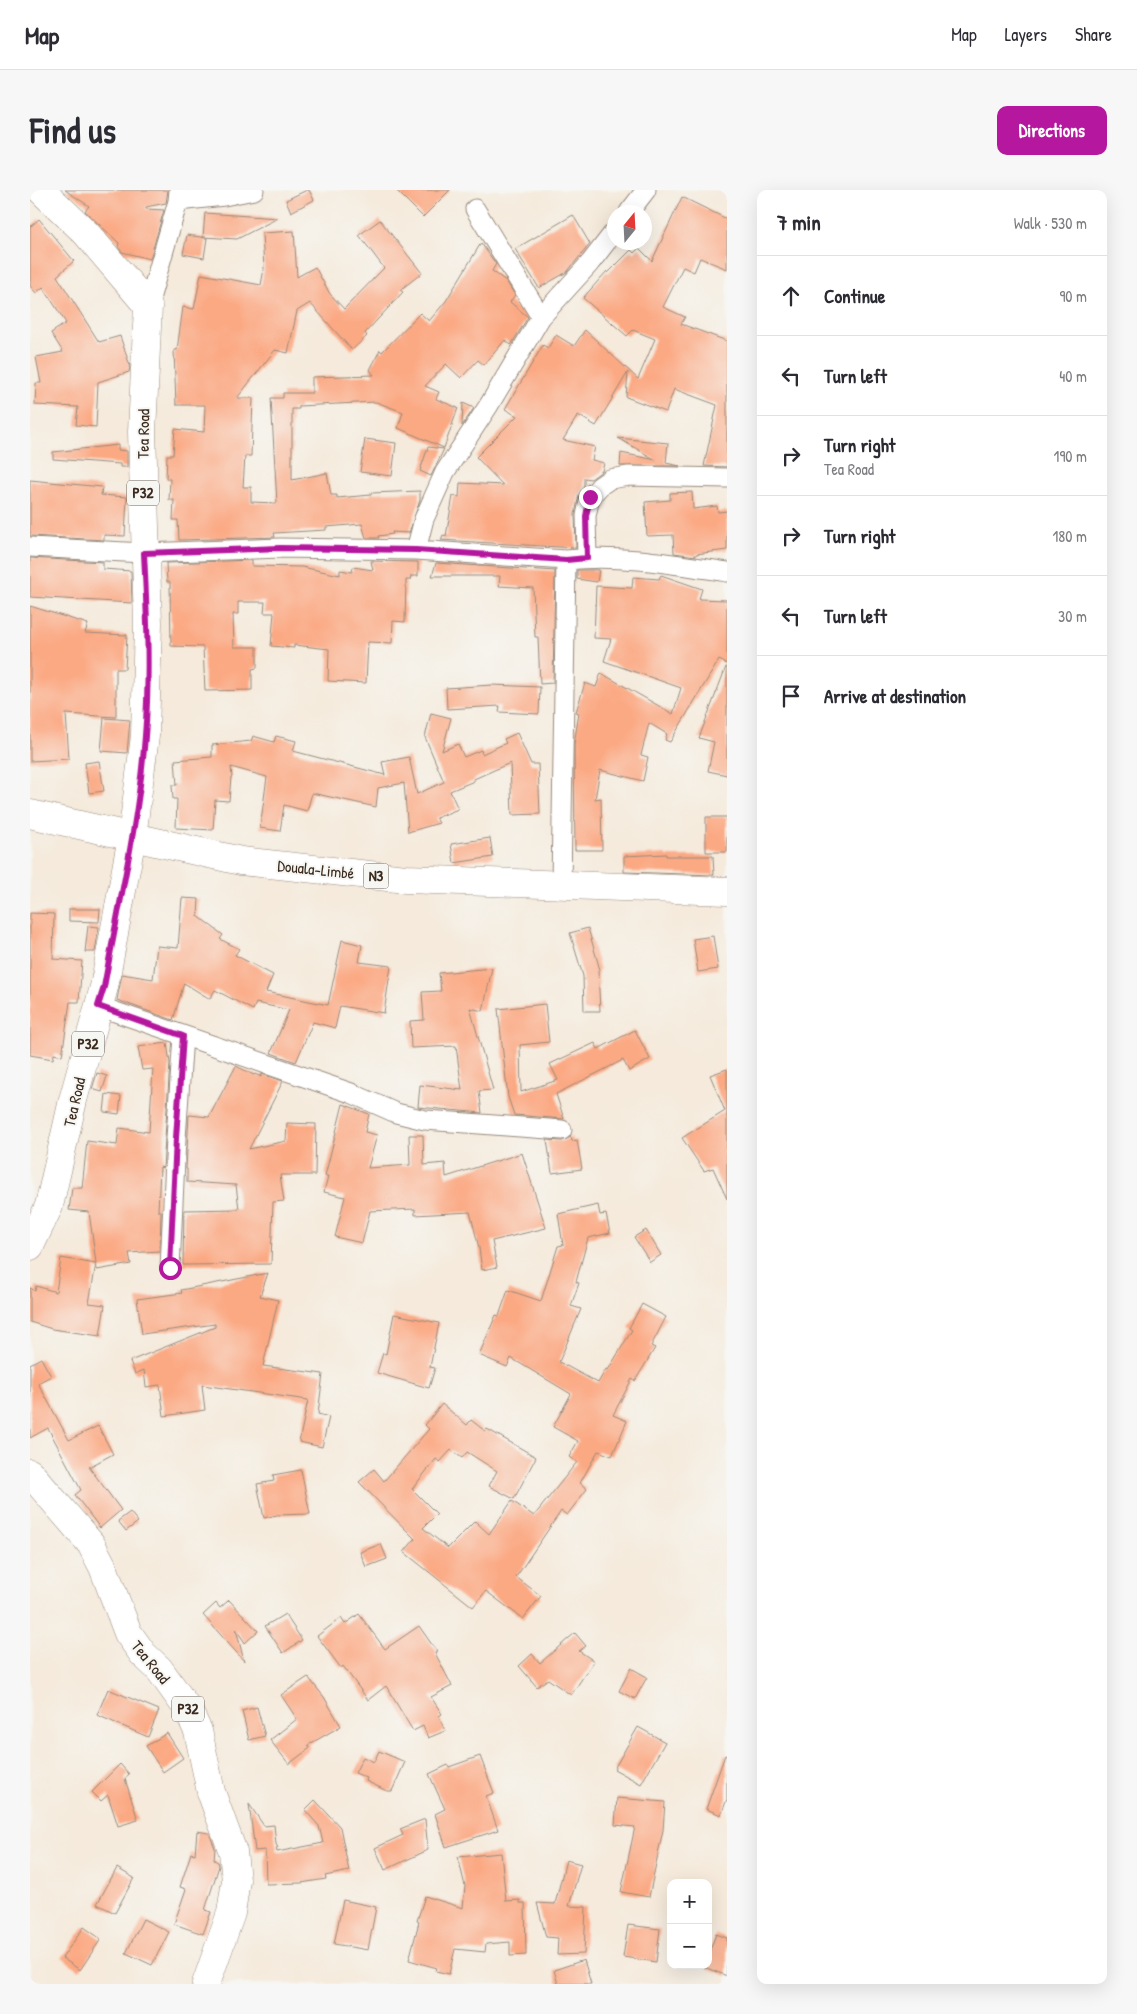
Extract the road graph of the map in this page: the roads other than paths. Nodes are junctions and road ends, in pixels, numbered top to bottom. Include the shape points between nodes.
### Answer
1 (41, 190) edge
2 (254, 190) edge
3 (646, 190) edge
4 (178, 195) edge
5 (634, 205) edge
6 (475, 209) dead end
7 (607, 241) edge
8 (148, 306) junction
9 (540, 317) junction
10 (727, 478) edge
11 (30, 547) edge
12 (416, 550) junction
13 (144, 553) junction
14 (587, 558) junction
15 (566, 560) junction
16 (727, 572) edge
17 (30, 814) edge
18 (132, 837) junction
19 (561, 886) junction
20 (727, 891) edge
21 (98, 1006) junction
22 (183, 1036) junction
23 (562, 1130) dead end
24 (30, 1246) edge
25 (170, 1268) dead end
26 (30, 1472) edge
27 (206, 1984) edge

1 - 8 main road via 86,233
2 - 4 street via 224,196
3 - 5 street
4 - 8 street
6 - 9 street
7 - 9 street
8 - 13 main road, Tea Road / P32 via 142,432
9 - 12 street via 489,405 445,472 424,519
10 - 14 street via 629,476 610,479 590,497 586,516
11 - 13 street
12 - 13 street via 280,548
12 - 15 street
13 - 18 main road, Tea Road / P32 via 148,623 145,736
14 - 15 street
14 - 16 street via 623,558
15 - 19 street
17 - 18 main road, Douala-Limbé / N3
18 - 19 main road, Douala-Limbé / N3 via 241,861 406,879
18 - 21 main road, Tea Road / P32
19 - 20 main road, Douala-Limbé / N3
21 - 22 street
21 - 24 main road, Tea Road / P32 via 50,1206
22 - 23 street via 415,1117
22 - 25 street
26 - 27 main road, Tea Road / P32 via 90,1544 103,1567 128,1633 187,1708 198,1731 211,1792 233,1852 236,1880 231,1913

